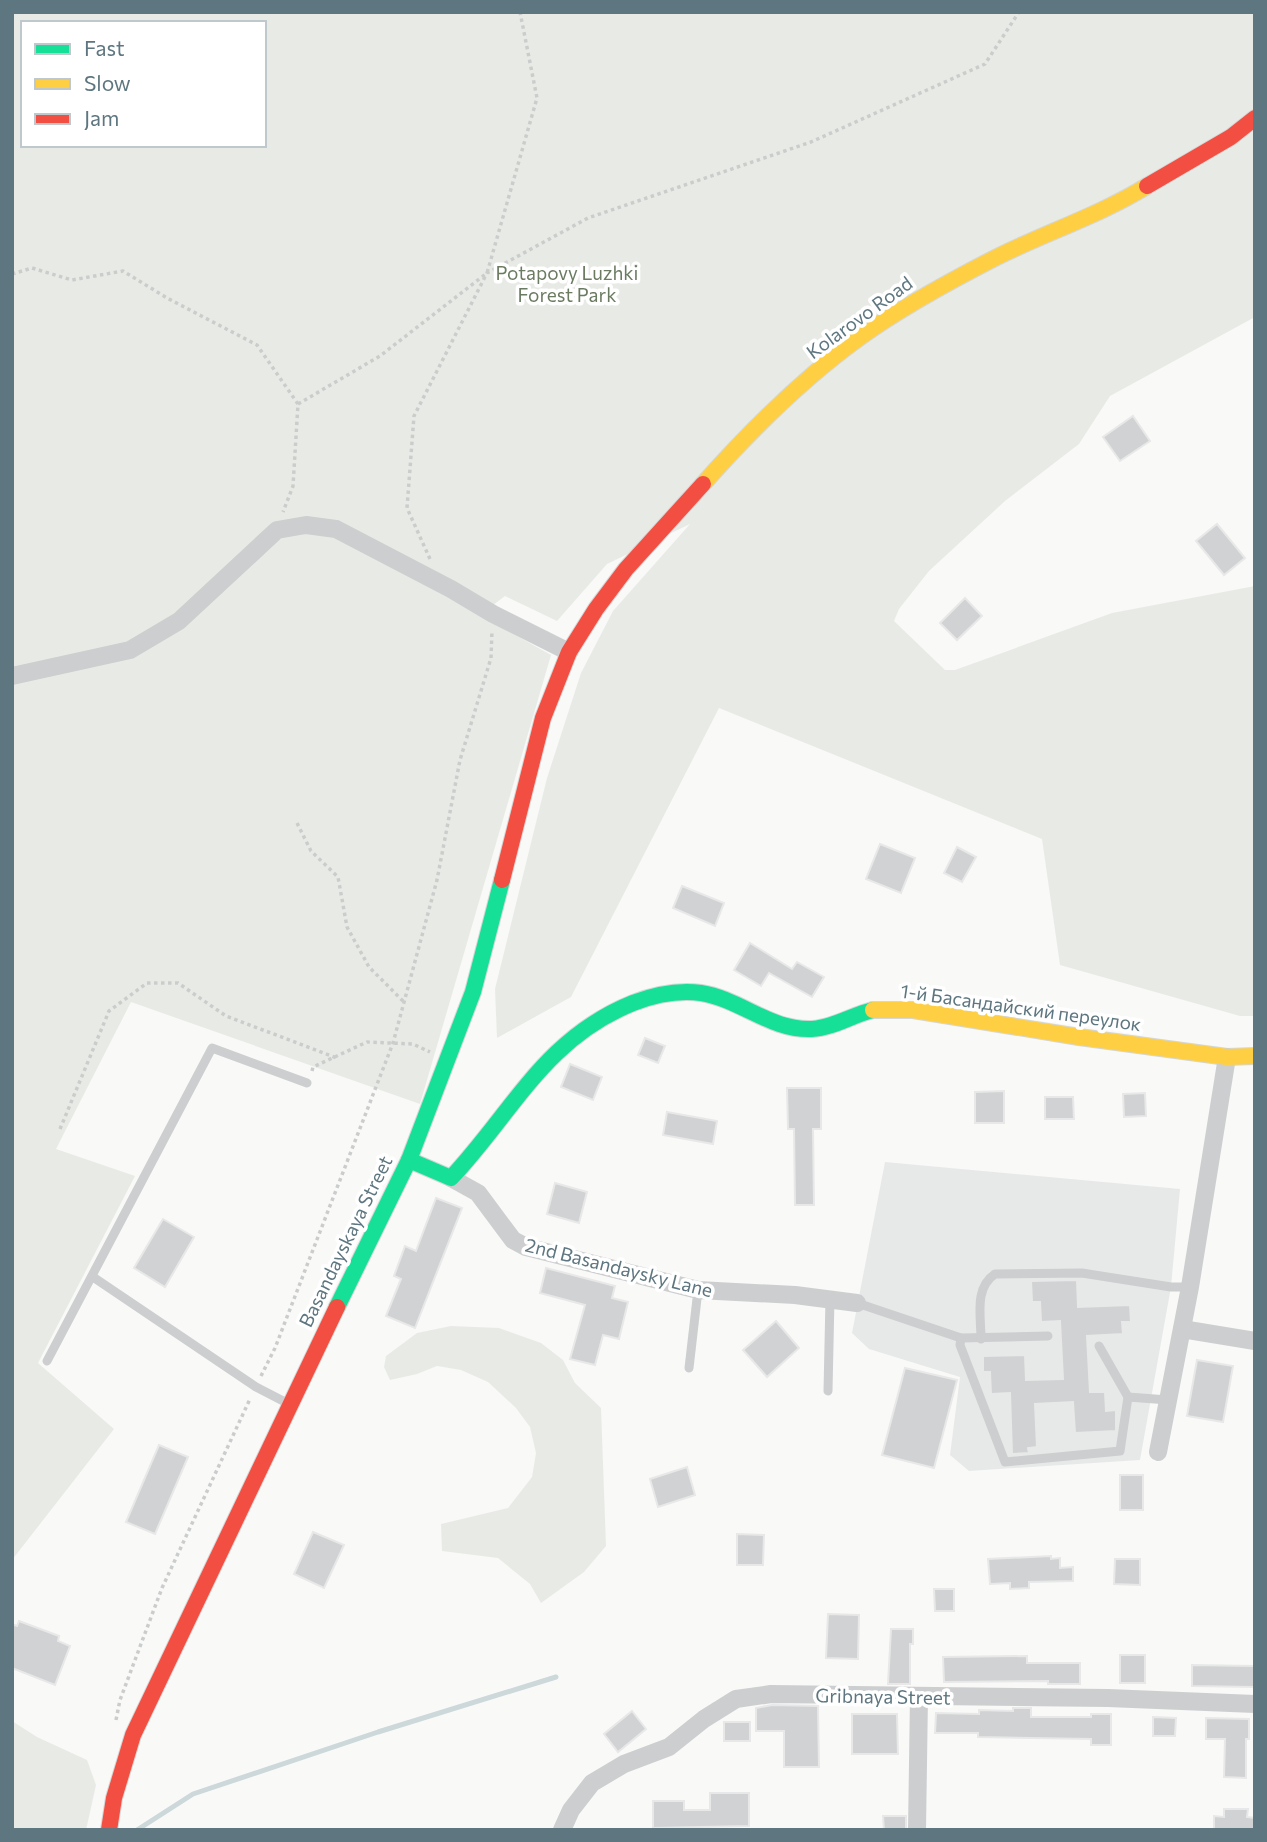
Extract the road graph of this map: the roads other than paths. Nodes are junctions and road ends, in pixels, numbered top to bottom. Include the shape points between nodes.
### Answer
1 (1255, 118) edge
2 (569, 652) junction
3 (12, 676) edge
4 (1227, 1056) junction
5 (1255, 1056) edge
6 (307, 1083) road end
7 (409, 1160) junction
8 (451, 1178) junction
9 (93, 1277) junction
10 (1190, 1287) junction
11 (698, 1290) junction
12 (830, 1298) junction
13 (857, 1303) joint
14 (1182, 1329) junction
15 (1048, 1336) dead end
16 (961, 1338) junction
17 (981, 1339) junction
18 (1255, 1341) edge
19 (1099, 1346) dead end
20 (47, 1362) dead end
21 (689, 1368) dead end
22 (828, 1391) dead end
23 (1128, 1397) junction
24 (1168, 1400) junction
25 (289, 1404) junction
26 (1158, 1452) dead end
27 (919, 1696) junction
28 (1255, 1704) edge
29 (109, 1830) edge
30 (562, 1830) edge
31 (917, 1830) edge

1 - 2 street, Kolarovo Road via 1126,199 999,256 925,295 859,338 788,396 728,456 626,569
2 - 3 street via 336,529 306,525 277,530 179,621 130,650
2 - 7 street, Basandayskaya Street via 543,718 473,992
4 - 5 street, 1-й Басандайский переулок
4 - 8 street, 1-й Басандайский переулок via 913,1010 870,1011 827,1028 788,1028 719,997 700,993 654,996 613,1011 551,1057 480,1149
4 - 10 street
6 - 9 lane via 212,1048
7 - 8 street
7 - 25 street, Basandayskaya Street
8 - 11 street, 2nd Basandaysky Lane via 478,1193 513,1241 526,1247
9 - 20 lane
9 - 25 lane via 256,1387
10 - 14 street
10 - 17 lane via 1082,1273 995,1274 981,1292
11 - 12 street, 2nd Basandaysky Lane
11 - 21 lane
12 - 13 street, 2nd Basandaysky Lane
12 - 22 lane
13 - 16 lane
14 - 18 street
14 - 24 street
15 - 17 lane
16 - 17 lane
16 - 23 lane via 1005,1462 1120,1451
19 - 23 lane
23 - 24 lane
24 - 26 street
25 - 29 street, Basandayskaya Street via 132,1735
27 - 28 street, Gribnaya Street
27 - 30 street, Gribnaya Street via 771,1694 736,1699 669,1747 624,1764 592,1783
27 - 31 street

